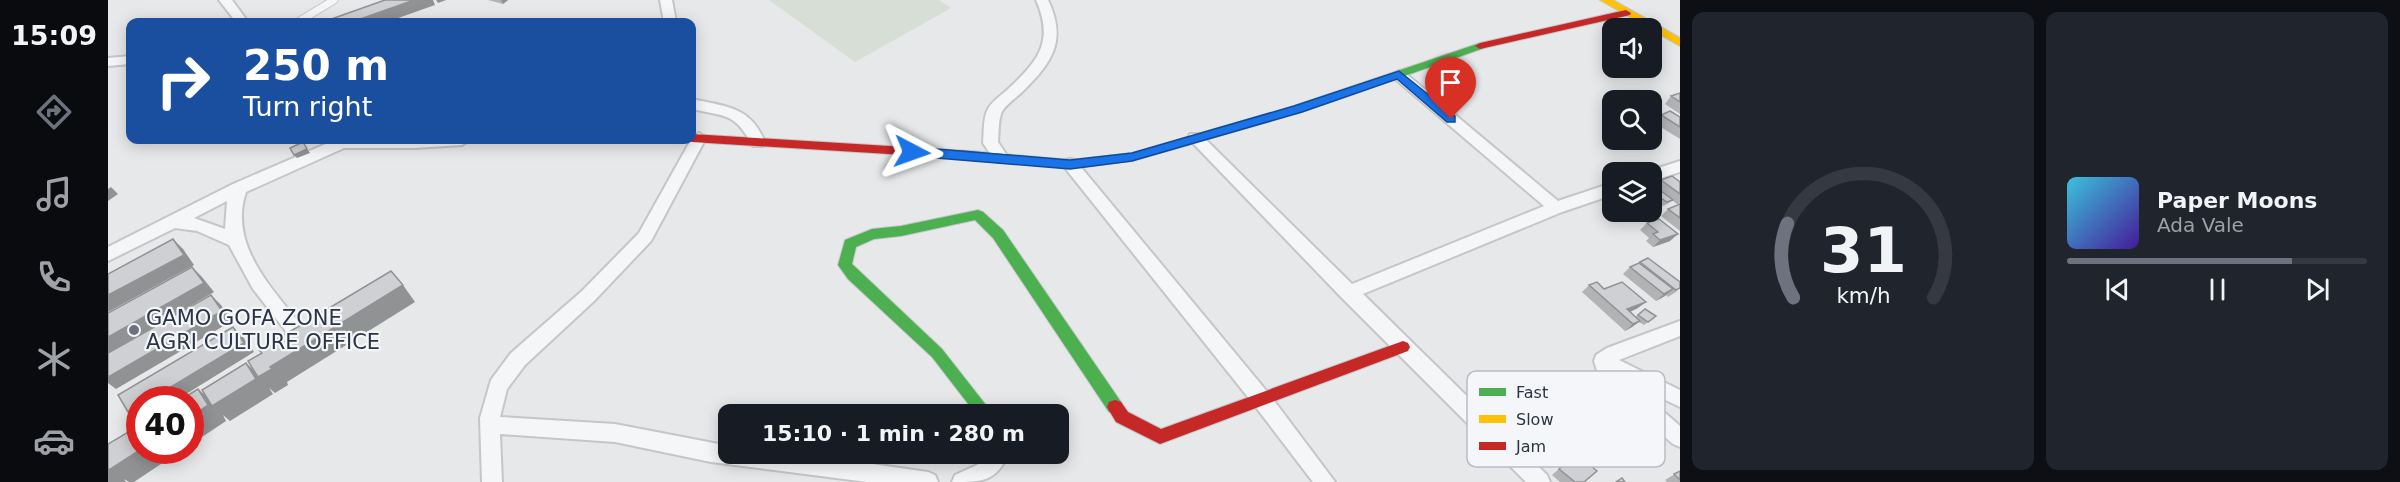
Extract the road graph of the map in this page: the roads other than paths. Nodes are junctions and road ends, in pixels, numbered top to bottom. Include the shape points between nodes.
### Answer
1 (225, 0) edge
2 (334, 0) edge
3 (666, 0) edge
4 (1042, 0) edge
5 (1605, 0) edge
6 (1626, 13) junction
7 (239, 18) edge
8 (305, 18) edge
9 (669, 18) edge
10 (1680, 43) edge
11 (126, 60) edge
12 (108, 62) edge
13 (1399, 75) junction
14 (696, 105) edge
15 (696, 138) edge
16 (1195, 138) junction
17 (758, 142) junction
18 (333, 144) edge
19 (692, 144) edge
20 (1000, 157) junction
21 (1070, 165) junction
22 (1680, 166) edge
23 (1662, 172) edge
24 (239, 188) junction
25 (1602, 192) edge
26 (1556, 208) junction
27 (171, 222) junction
28 (235, 240) junction
29 (108, 255) edge
30 (1348, 292) junction
31 (1680, 328) edge
32 (298, 334) edge
33 (1403, 346) junction
34 (1603, 361) junction
35 (1607, 371) edge
36 (1623, 371) edge
37 (1665, 392) edge
38 (1680, 399) edge
39 (1262, 400) junction
40 (978, 404) edge
41 (1467, 410) edge
42 (490, 425) junction
43 (1665, 425) edge
44 (1680, 438) edge
45 (993, 464) edge
46 (1525, 467) edge
47 (492, 482) edge
48 (928, 482) edge
49 (962, 482) edge
50 (1325, 482) edge
51 (1540, 482) edge

1 - 7 street
2 - 8 lane
3 - 9 street
4 - 20 street via 1052,30 1046,58 1022,87 994,111 990,143
5 - 6 street
6 - 10 street
6 - 13 street via 1490,43
11 - 12 street
13 - 16 street
13 - 26 street
14 - 17 street via 740,116 753,126
15 - 17 street
16 - 21 street via 1132,157
16 - 30 street
17 - 20 street
18 - 24 street
19 - 42 street via 645,237 588,296 518,359 498,386
20 - 21 street
21 - 39 street
22 - 23 street
24 - 27 street
24 - 28 street via 232,202
25 - 26 street
26 - 30 street
27 - 28 street via 199,225
27 - 29 street
28 - 32 street via 248,266
30 - 33 street
31 - 34 street
33 - 39 street
33 - 41 street
34 - 35 street
34 - 36 street
37 - 38 street
39 - 40 street via 1160,438 1122,417 998,234 978,214 872,234 850,244 845,265 859,286 921,337
39 - 50 street
42 - 47 street
42 - 48 street via 615,434 711,453
43 - 44 street
45 - 49 street via 977,477
46 - 51 street

